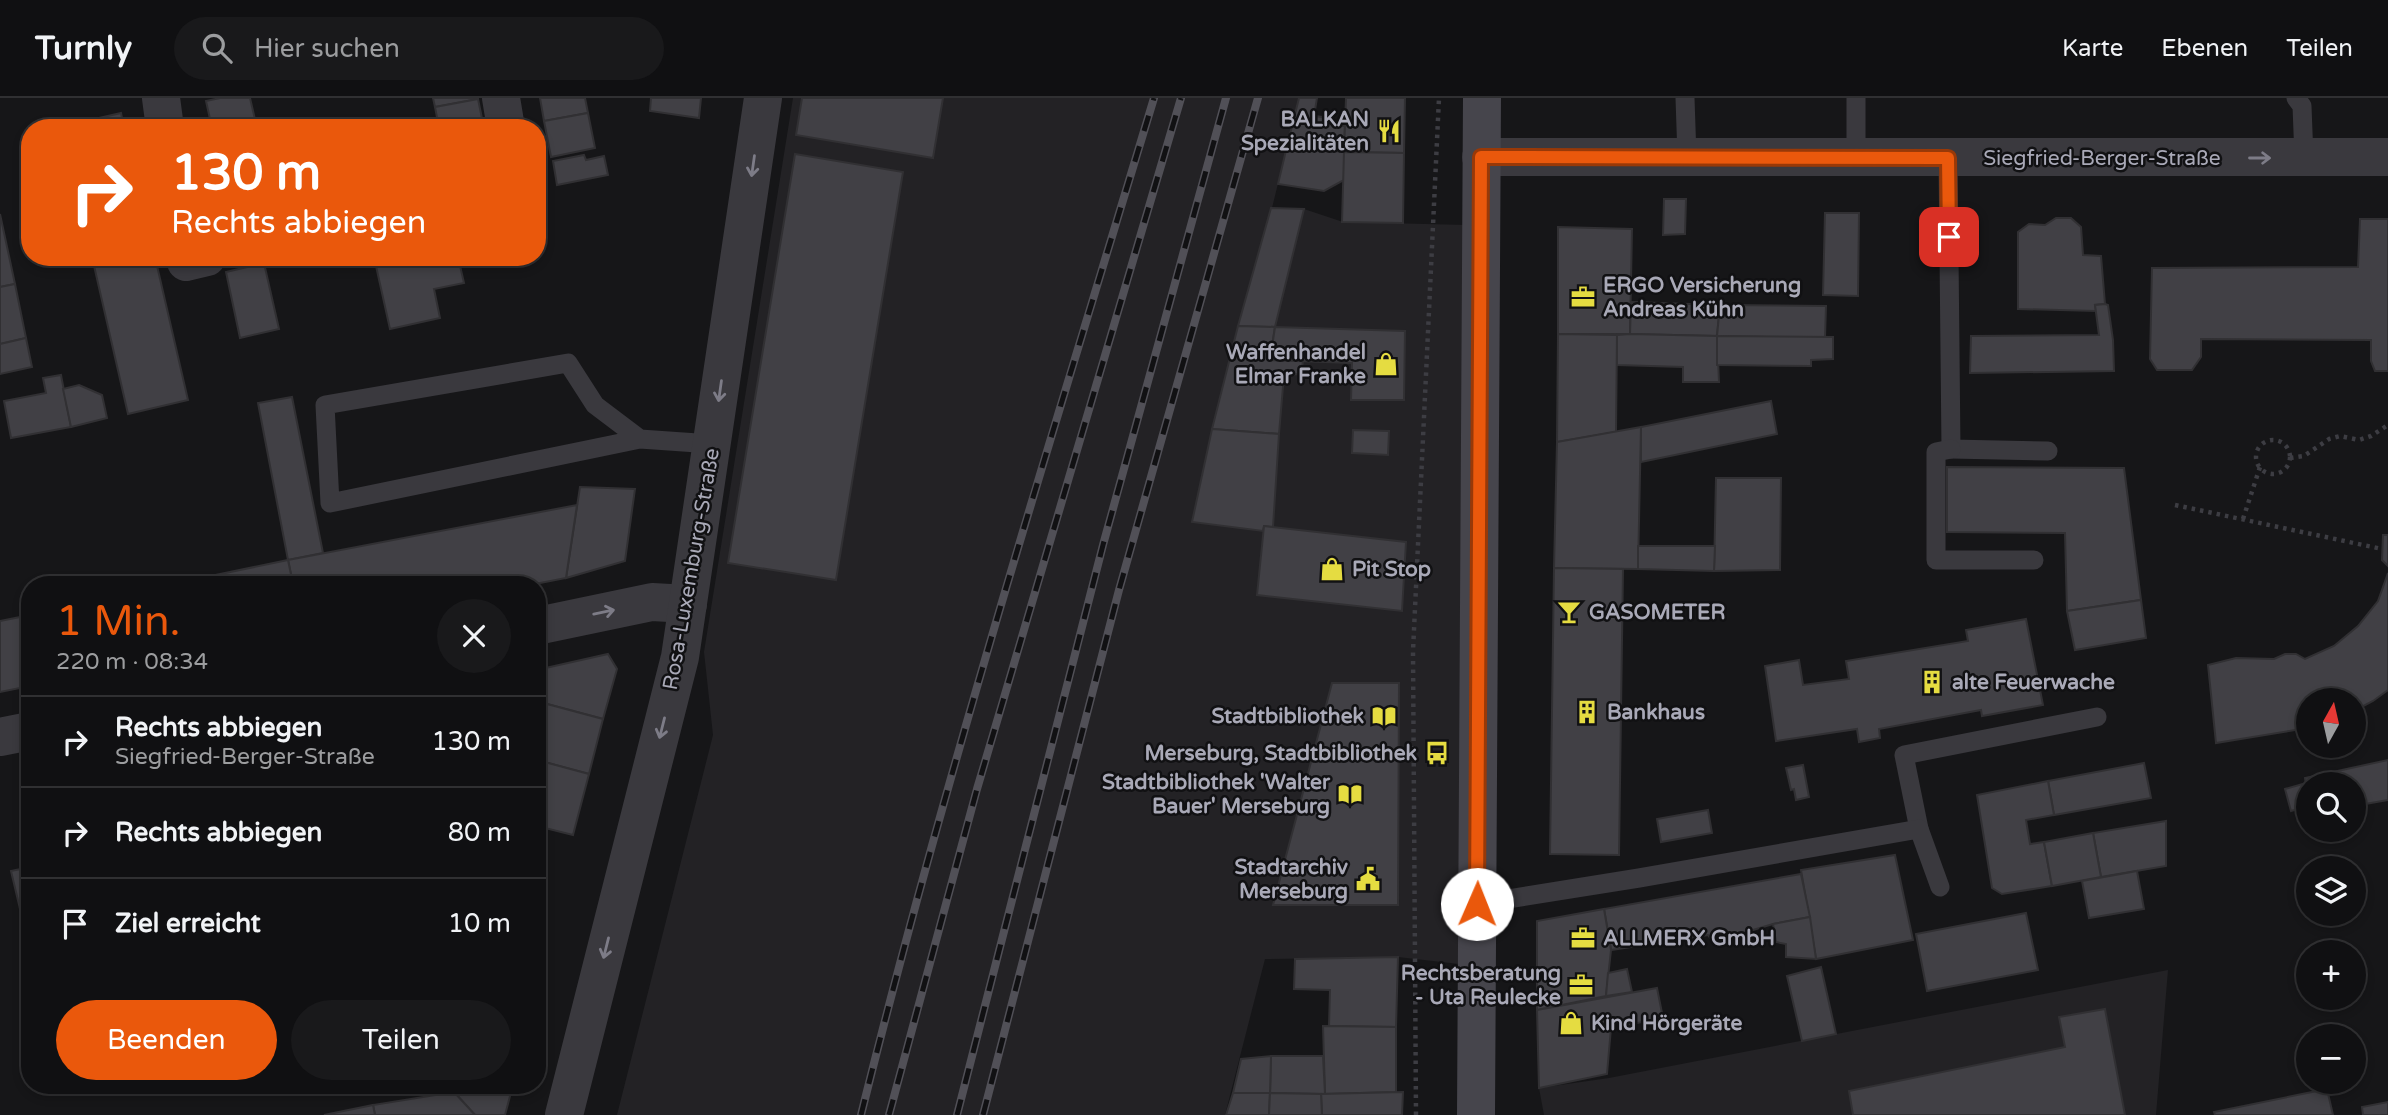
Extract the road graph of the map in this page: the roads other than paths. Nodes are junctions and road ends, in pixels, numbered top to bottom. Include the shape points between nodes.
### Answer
1 (161, 98) edge
2 (502, 98) edge
3 (763, 98) edge
4 (1482, 98) edge
5 (1685, 98) edge
6 (1856, 98) edge
7 (2296, 98) edge
8 (164, 119) edge
9 (505, 119) edge
10 (1481, 157) junction
11 (2388, 157) edge
12 (1687, 158) junction
13 (1856, 158) junction
14 (1948, 158) junction
15 (2304, 158) junction
16 (640, 439) junction
17 (712, 444) junction
18 (1951, 449) junction
19 (2048, 451) dead end
20 (2034, 560) dead end
21 (688, 604) junction
22 (546, 624) edge
23 (2097, 717) dead end
24 (21, 733) edge
25 (0, 737) edge
26 (1919, 829) junction
27 (1940, 887) dead end
28 (1477, 904) junction
29 (564, 1115) edge
30 (1476, 1115) edge

1 - 8 street
2 - 9 street
3 -> 17 street, Rosa-Luxemburg-Straße
4 - 10 main road
5 - 12 lane
6 - 13 lane
7 - 15 lane via 2302,106
10 - 12 street, Siegfried-Berger-Straße
10 - 28 main road
11 - 15 street, Siegfried-Berger-Straße
12 - 13 street, Siegfried-Berger-Straße
13 - 14 street, Siegfried-Berger-Straße
14 -> 15 street, Siegfried-Berger-Straße
14 - 18 lane
16 - 16 lane via 595,405 568,363 325,405 330,503
16 - 17 lane
17 - 21 street, Rosa-Luxemburg-Straße
18 - 19 lane
18 - 20 lane via 1936,452 1936,560
22 -> 21 street via 652,602
21 -> 29 street, Rosa-Luxemburg-Straße via 680,657
23 - 26 lane via 1904,755
24 - 25 street
26 - 27 lane
26 - 28 lane
28 - 30 main road

